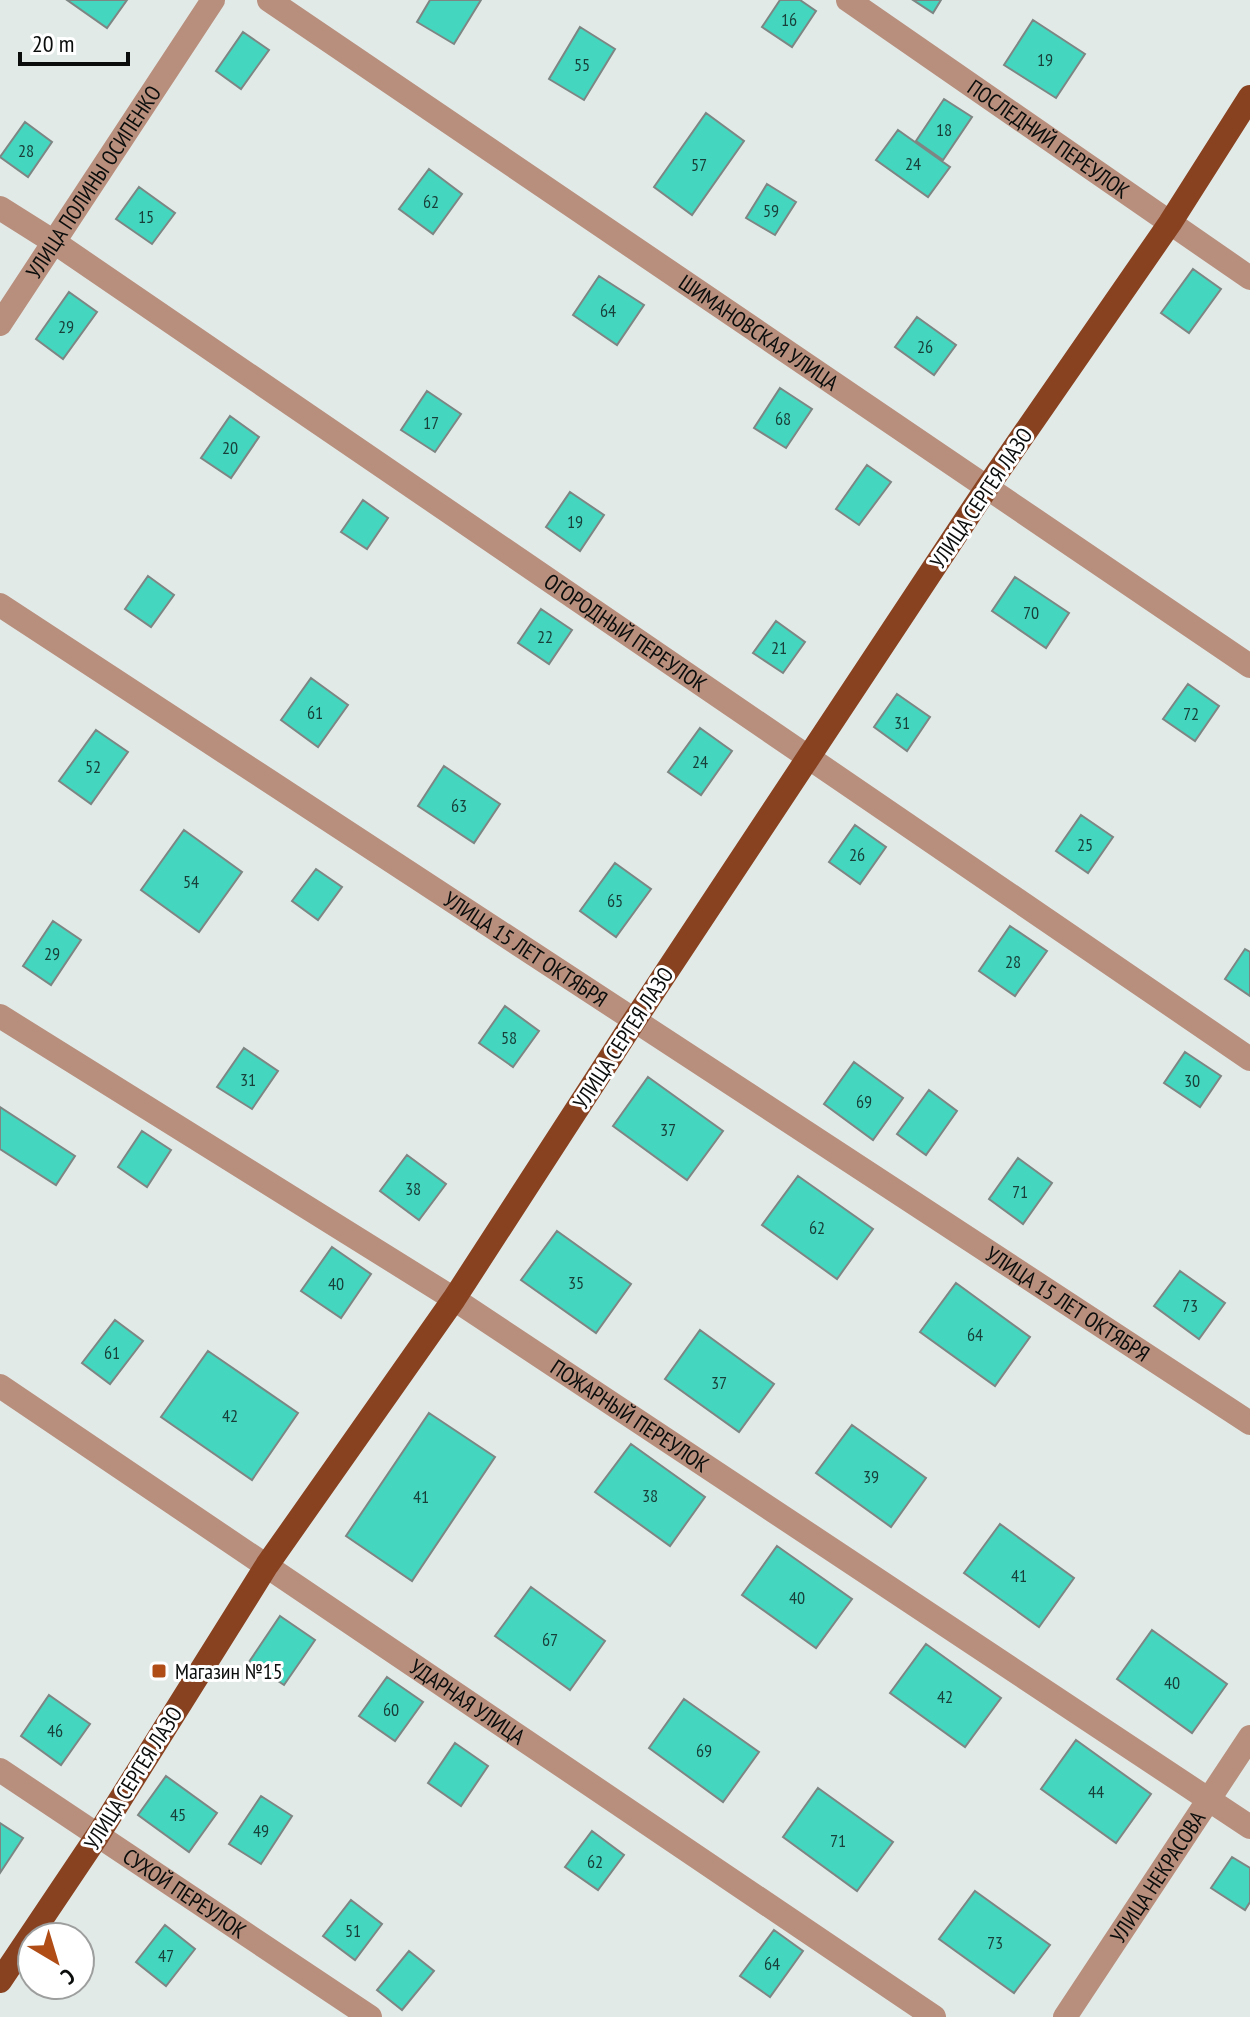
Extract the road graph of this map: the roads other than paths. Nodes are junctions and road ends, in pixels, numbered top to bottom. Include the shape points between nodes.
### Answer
1 (213, 0) edge
2 (269, 0) edge
3 (848, 0) edge
4 (1250, 97) edge
5 (0, 208) edge
6 (1170, 223) junction
7 (54, 242) junction
8 (1250, 278) edge
9 (0, 324) edge
10 (988, 486) junction
11 (0, 605) edge
12 (1250, 666) edge
13 (808, 758) junction
14 (0, 1016) edge
15 (634, 1021) junction
16 (1250, 1059) edge
17 (454, 1299) junction
18 (0, 1386) edge
19 (1250, 1423) edge
20 (267, 1565) junction
21 (1250, 1737) edge
22 (0, 1770) edge
23 (1209, 1800) junction
24 (1250, 1827) edge
25 (98, 1835) junction
26 (0, 1981) edge
27 (370, 2017) edge
28 (934, 2017) edge
29 (1065, 2017) edge

1 - 7 street, УЛИЦА ПОЛИНЫ ОСИПЕНКО
2 - 10 street, ШИМАНОВСКАЯ УЛИЦА
3 - 6 street, ПОСЛЕДНИЙ ПЕРЕУЛОК
4 - 6 main road, УЛИЦА СЕРГЕЯ ЛАЗО
5 - 7 street, ОГОРОДНЫЙ ПЕРЕУЛОК
6 - 8 street, ПОСЛЕДНИЙ ПЕРЕУЛОК
6 - 10 main road, УЛИЦА СЕРГЕЯ ЛАЗО
7 - 9 street, УЛИЦА ПОЛИНЫ ОСИПЕНКО
7 - 13 street, ОГОРОДНЫЙ ПЕРЕУЛОК
10 - 12 street, ШИМАНОВСКАЯ УЛИЦА
10 - 13 main road, УЛИЦА СЕРГЕЯ ЛАЗО
11 - 15 street, УЛИЦА 15 ЛЕТ ОКТЯБРЯ
13 - 15 main road, УЛИЦА СЕРГЕЯ ЛАЗО
13 - 16 street, ОГОРОДНЫЙ ПЕРЕУЛОК
14 - 17 street, ПОЖАРНЫЙ ПЕРЕУЛОК
15 - 17 main road, УЛИЦА СЕРГЕЯ ЛАЗО
15 - 19 street, УЛИЦА 15 ЛЕТ ОКТЯБРЯ
17 - 20 main road, УЛИЦА СЕРГЕЯ ЛАЗО
17 - 23 street, ПОЖАРНЫЙ ПЕРЕУЛОК
18 - 20 street, УДАРНАЯ УЛИЦА
20 - 25 main road, УЛИЦА СЕРГЕЯ ЛАЗО
20 - 28 street, УДАРНАЯ УЛИЦА
21 - 23 street, УЛИЦА НЕКРАСОВА
22 - 25 street, СУХОЙ ПЕРЕУЛОК
23 - 24 street, ПОЖАРНЫЙ ПЕРЕУЛОК
23 - 29 street, УЛИЦА НЕКРАСОВА
25 - 26 main road, УЛИЦА СЕРГЕЯ ЛАЗО
25 - 27 street, СУХОЙ ПЕРЕУЛОК

